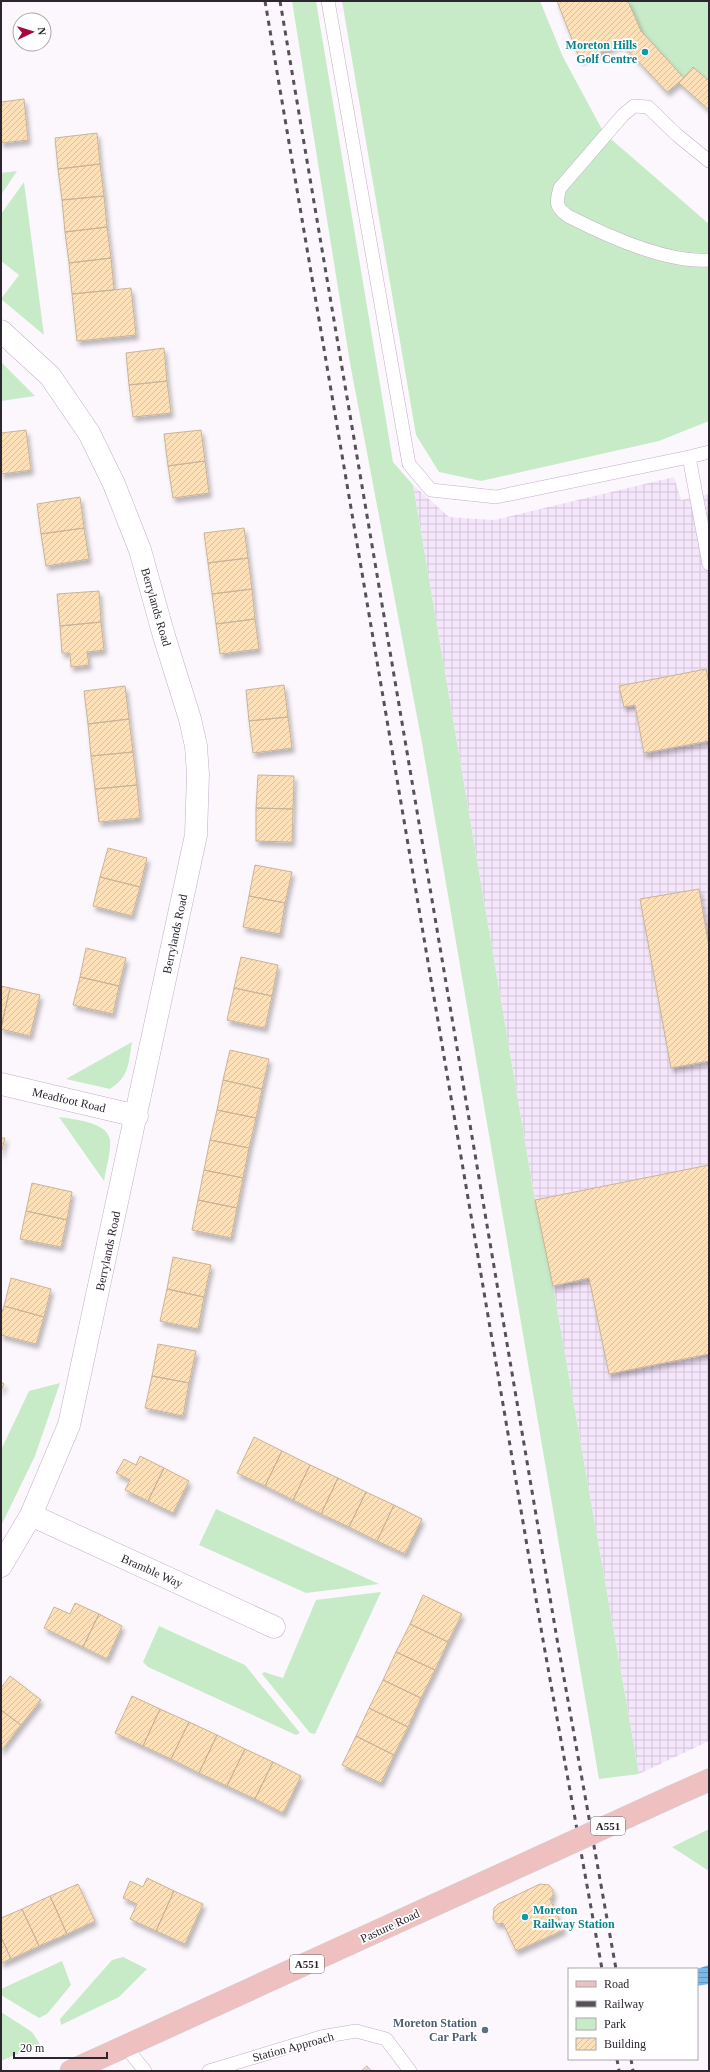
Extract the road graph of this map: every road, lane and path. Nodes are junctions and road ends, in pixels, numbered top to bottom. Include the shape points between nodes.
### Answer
1 (328, 1) edge
2 (709, 161) edge
3 (709, 260) edge
4 (1, 331) edge
5 (709, 452) edge
6 (689, 457) junction
7 (709, 564) edge
8 (1, 1084) edge
9 (137, 1116) junction
10 (31, 1515) junction
11 (1, 1566) edge
12 (274, 1627) dead end
13 (709, 1780) edge
14 (125, 2046) junction
15 (71, 2071) edge
16 (145, 2071) edge
17 (209, 2071) edge
18 (410, 2071) edge

1 - 6 lane via 409,464 431,490 496,497
2 - 3 lane via 648,107 634,106 622,115 560,188 557,200 559,210 568,216 626,242 665,255
4 - 9 street, Berrylands Road via 50,376 89,433 114,484 140,550 196,746 196,835
5 - 6 lane
6 - 7 lane
8 - 9 street, Meadfoot Road
9 - 10 street, Berrylands Road via 69,1425
10 - 11 street, Berrylands Road
10 - 12 street, Bramble Way
13 - 14 main road, Pasture Road / A551, bridge
14 - 15 main road, Pasture Road / A551
14 - 16 lane
17 - 18 lane, Station Approach via 321,2037 356,2031 386,2039

